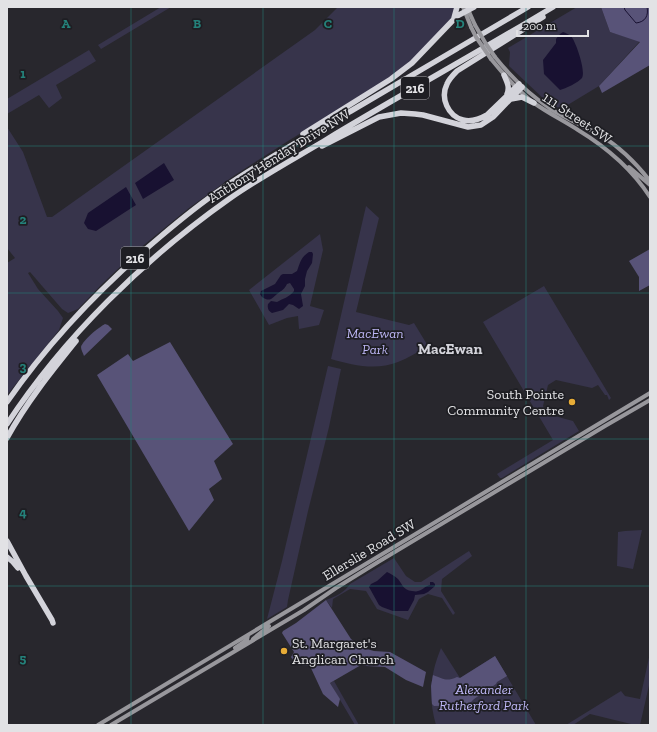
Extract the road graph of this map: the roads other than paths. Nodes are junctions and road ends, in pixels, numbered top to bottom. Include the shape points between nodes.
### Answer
1 (457, 7) edge
2 (474, 7) edge
3 (522, 7) edge
4 (528, 7) edge
5 (553, 7) edge
6 (556, 7) edge
7 (466, 9) edge
8 (452, 21) junction
9 (468, 43) junction
10 (493, 58) junction
11 (504, 75) junction
12 (519, 87) junction
13 (508, 98) junction
14 (534, 102) junction
15 (291, 145) junction
16 (614, 156) junction
17 (276, 168) junction
18 (650, 181) edge
19 (649, 187) edge
20 (650, 197) edge
21 (110, 299) junction
22 (650, 393) edge
23 (650, 397) edge
24 (650, 400) edge
25 (7, 402) edge
26 (628, 413) junction
27 (7, 424) edge
28 (7, 438) edge
29 (7, 541) edge
30 (7, 557) edge
31 (293, 608) junction
32 (248, 636) junction
33 (252, 641) junction
34 (209, 667) junction
35 (98, 725) edge
36 (111, 725) edge

1 - 8 highway
2 - 7 highway
3 - 9 highway via 491,25
4 - 9 highway, Anthony Henday Drive NW / 216
5 - 17 highway, Anthony Henday Drive NW / 216
6 - 13 highway via 546,16 457,72 447,83 444,94 449,110 463,120 482,118
7 - 8 highway
7 - 10 main road, bridge via 473,26
8 - 15 highway via 412,63 298,137
9 - 15 highway, Anthony Henday Drive NW / 216
10 - 11 main road, 111 Street SW
10 - 12 main road, 111 Street SW
11 - 12 main road, 111 Street SW
11 - 13 highway via 508,85
12 - 13 highway
12 - 14 main road, 111 Street SW
12 - 18 main road, 111 Street SW via 615,145
13 - 14 highway via 522,97
13 - 17 highway via 493,118 481,125 463,126 415,114 401,113 379,117
14 - 16 main road, 111 Street SW
15 - 25 highway, Anthony Henday Drive NW / 216 via 222,189 142,252 72,321
16 - 19 main road via 623,161
16 - 20 main road, 111 Street SW via 645,188
17 - 21 highway, Anthony Henday Drive NW / 216 via 195,224
21 - 27 highway, Anthony Henday Drive NW / 216 via 47,369
21 - 28 highway via 37,390
22 - 31 main road, Ellerslie Road SW
23 - 26 main road
24 - 26 main road, Ellerslie Road SW
26 - 33 main road, Ellerslie Road SW via 378,562
29 - 30 highway via 53,623 17,566
31 - 32 main road, Ellerslie Road SW
31 - 33 main road
32 - 34 main road via 247,640
32 - 35 main road, Ellerslie Road SW
33 - 34 main road, Ellerslie Road SW
34 - 36 main road, Ellerslie Road SW

